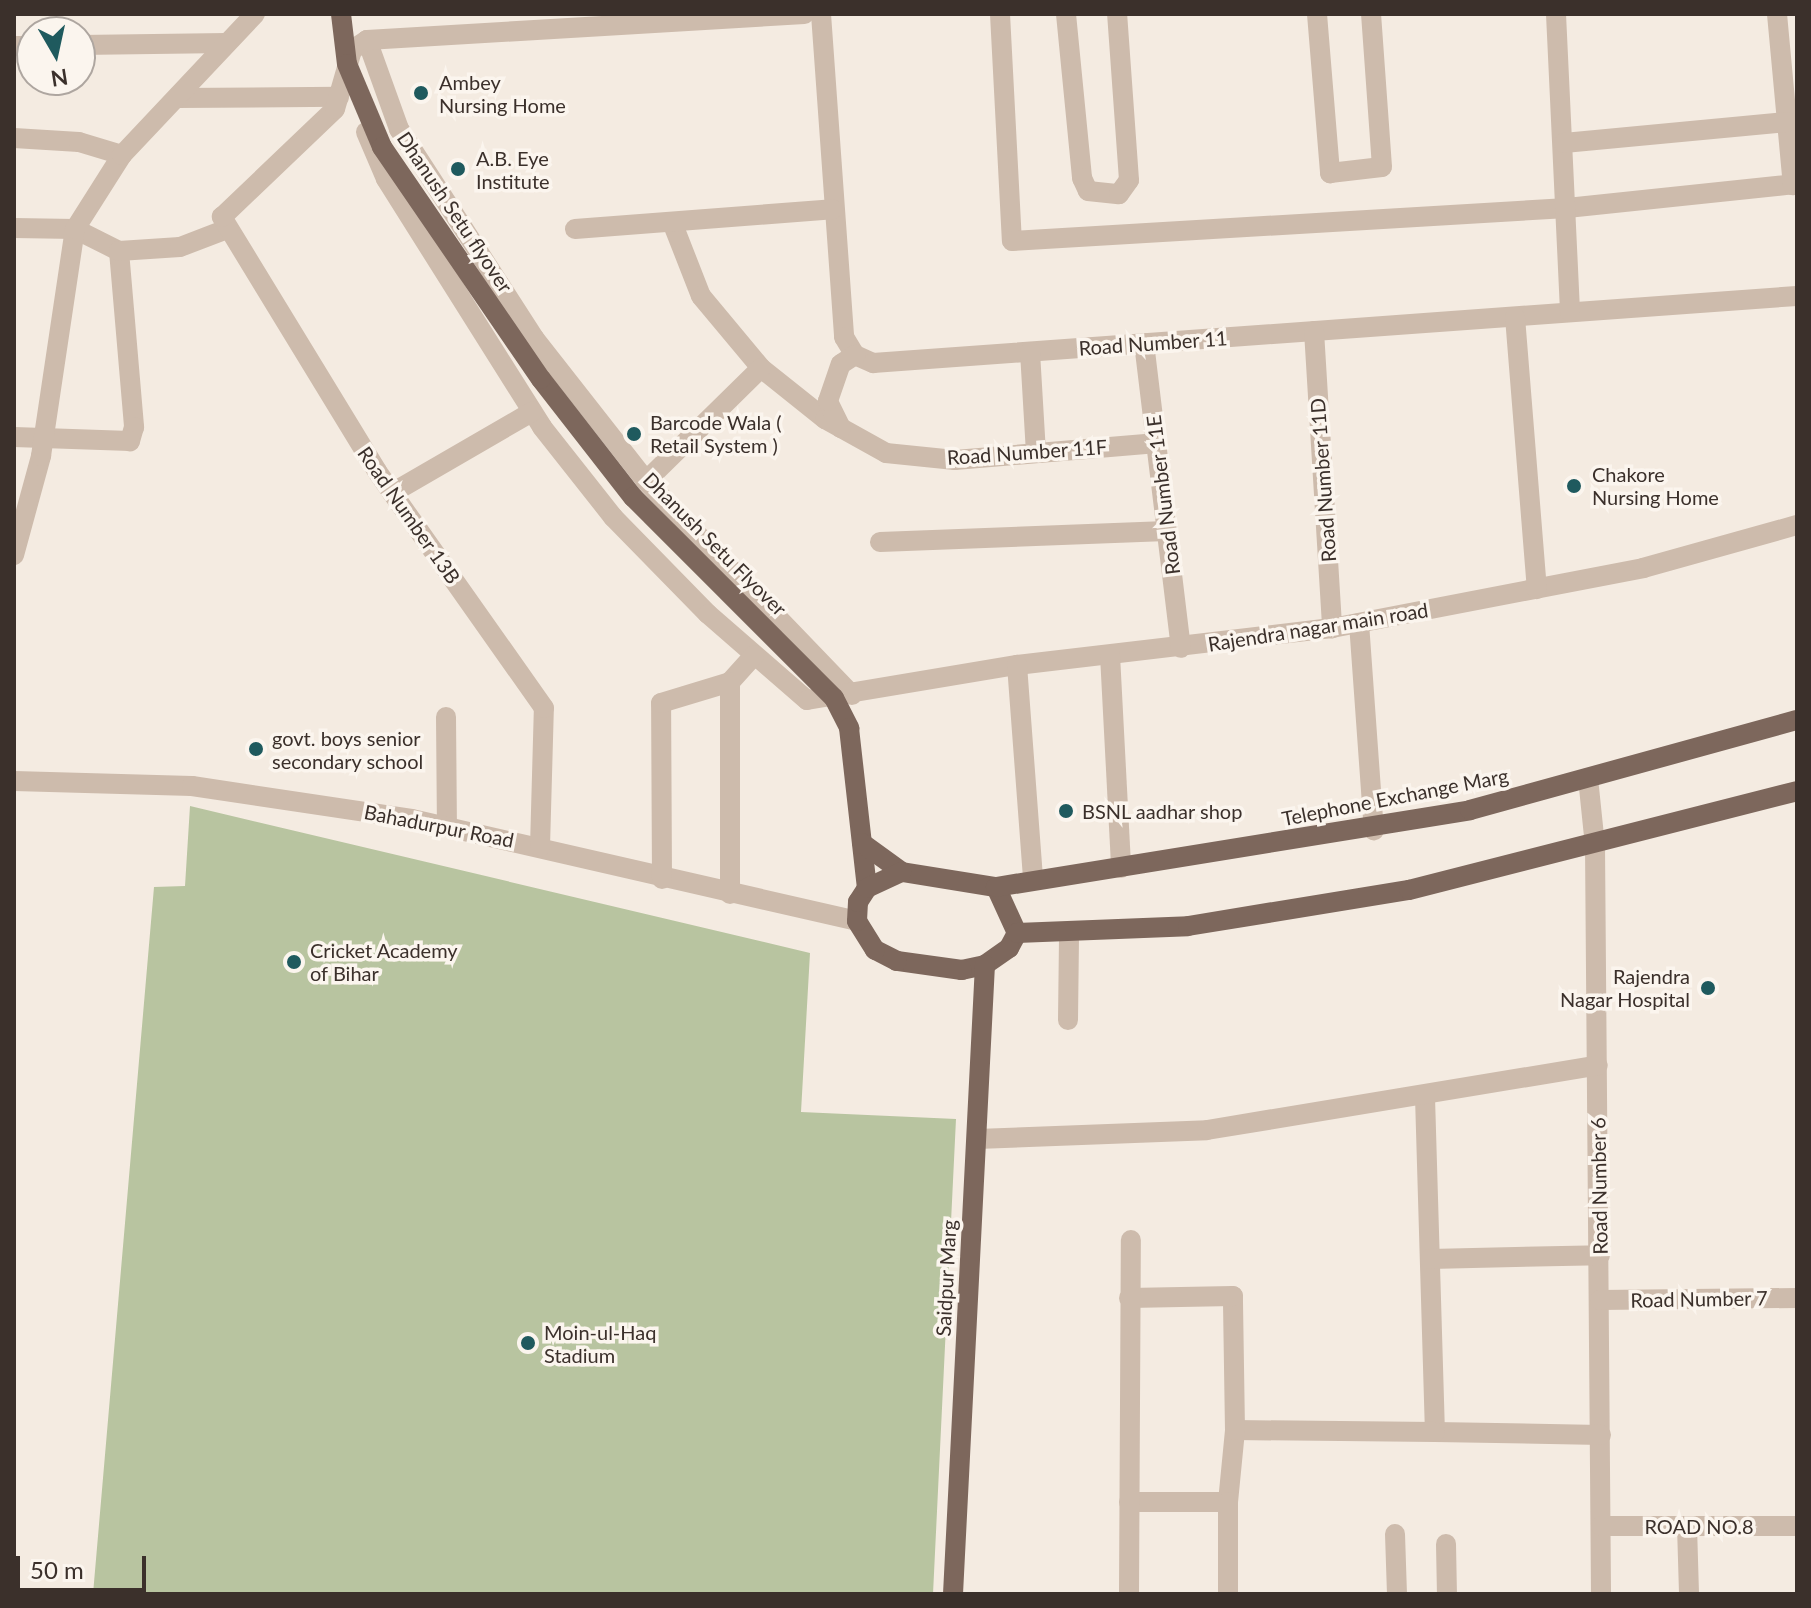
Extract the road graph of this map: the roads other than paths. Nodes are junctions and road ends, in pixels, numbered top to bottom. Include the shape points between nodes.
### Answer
1 (255, 14) edge
2 (341, 14) edge
3 (804, 14) edge
4 (821, 14) edge
5 (1000, 14) edge
6 (1066, 14) edge
7 (1117, 14) edge
8 (1317, 14) edge
9 (1371, 14) edge
10 (1556, 14) edge
11 (1777, 14) edge
12 (367, 40) junction
13 (227, 43) junction
14 (96, 45) edge
15 (342, 88) junction
16 (177, 98) junction
17 (1787, 122) junction
18 (14, 138) edge
19 (1564, 143) junction
20 (122, 155) junction
21 (1795, 184) edge
22 (1567, 208) junction
23 (832, 209) junction
24 (672, 222) junction
25 (14, 228) edge
26 (75, 229) junction
27 (227, 229) junction
28 (575, 229) dead end
29 (119, 251) junction
30 (1797, 296) edge
31 (1570, 312) junction
32 (1515, 317) junction
33 (1314, 331) junction
34 (1144, 343) junction
35 (1030, 352) junction
36 (855, 355) junction
37 (761, 368) junction
38 (541, 379) joint
39 (532, 412) junction
40 (841, 428) junction
41 (14, 437) edge
42 (43, 441) junction
43 (1157, 443) junction
44 (1036, 453) junction
45 (646, 481) junction
46 (392, 493) junction
47 (1797, 525) edge
48 (1167, 531) junction
49 (880, 542) dead end
50 (14, 555) edge
51 (1537, 589) junction
52 (1359, 623) junction
53 (1332, 628) junction
54 (1181, 648) junction
55 (754, 655) junction
56 (1110, 655) junction
57 (1017, 665) junction
58 (730, 682) junction
59 (838, 693) junction
60 (446, 717) dead end
61 (1797, 720) edge
62 (1588, 778) junction
63 (14, 781) edge
64 (1797, 791) edge
65 (447, 826) junction
66 (1374, 830) junction
67 (862, 843) junction
68 (1595, 846) junction
69 (540, 847) junction
70 (1121, 868) junction
71 (902, 872) junction
72 (662, 879) junction
73 (1033, 880) junction
74 (996, 887) junction
75 (867, 888) junction
76 (730, 894) junction
77 (857, 921) junction
78 (1017, 933) junction
79 (1069, 933) junction
80 (985, 965) junction
81 (1068, 1020) dead end
82 (1598, 1065) junction
83 (1425, 1097) junction
84 (977, 1139) junction
85 (1131, 1240) dead end
86 (1600, 1255) junction
87 (1430, 1259) junction
88 (1129, 1298) junction
89 (1797, 1298) edge
90 (1600, 1300) junction
91 (1235, 1430) junction
92 (1435, 1432) junction
93 (1601, 1435) junction
94 (1129, 1502) junction
95 (1228, 1502) junction
96 (1601, 1526) junction
97 (1687, 1526) junction
98 (1797, 1526) edge
99 (1395, 1534) dead end
100 (1446, 1544) dead end
101 (953, 1594) edge
102 (1129, 1594) edge
103 (1228, 1594) edge
104 (1397, 1594) edge
105 (1447, 1594) edge
106 (1601, 1594) edge
107 (1689, 1594) edge

1 - 13 street
2 - 38 main road, Dhanush Setu flyover, bridge via 347,64 382,147
3 - 12 street
4 - 23 street
5 - 22 street via 1012,241
6 - 7 street via 1082,178 1088,191 1119,194 1129,180
8 - 9 street via 1330,173 1382,167
10 - 19 street
11 - 17 street
12 - 15 street via 352,50
12 - 45 street via 399,129 465,235 534,338
13 - 14 street
13 - 16 street
15 - 16 street
15 - 27 street via 335,109 235,198 222,217
15 - 39 street via 386,179
16 - 20 street
17 - 19 street
17 - 21 street
18 - 20 street via 79,142
19 - 22 street
20 - 26 street
21 - 22 street
22 - 31 street
23 - 24 street
23 - 36 street via 844,337
24 - 28 street
24 - 37 street, Road Number 11F via 701,296
25 - 26 street
26 - 29 street
26 - 42 street
27 - 29 street via 180,247
27 - 46 street, Road Number 13B
29 - 42 street via 130,322 130,441
30 - 31 street, Road Number 11
31 - 32 street, Road Number 11
32 - 33 street, Road Number 11
32 - 51 street
33 - 34 street, Road Number 11
33 - 53 street, Road Number 11D
34 - 35 street, Road Number 11
34 - 43 street, Road Number 11E
35 - 36 street, Road Number 11 via 873,363
35 - 44 street
36 - 40 street via 841,364 828,401
37 - 40 street, Road Number 11F
37 - 45 street
38 - 59 main road, Dhanush Setu Flyover via 633,497
39 - 46 street
39 - 55 street via 613,517
40 - 44 street, Road Number 11F via 886,453 955,460
41 - 42 street
42 - 50 street
43 - 44 street, Road Number 11F
43 - 48 street, Road Number 11E
45 - 59 street
46 - 69 street, Road Number 13B via 544,708
47 - 51 street, Rajendra nagar main road
48 - 49 street
48 - 54 street, Road Number 11E
51 - 52 street, Rajendra nagar main road
52 - 53 street, Rajendra nagar main road
52 - 66 street
53 - 54 street, Rajendra nagar main road
54 - 56 street, Rajendra nagar main road
55 - 58 street
55 - 59 street via 807,700
56 - 57 street, Rajendra nagar main road
56 - 70 street
57 - 59 street, Rajendra nagar main road
57 - 73 street
58 - 72 street via 661,703
58 - 76 street
59 - 67 main road via 849,728
60 - 65 street
61 - 62 main road, Telephone Exchange Marg
62 - 66 main road, Telephone Exchange Marg
62 - 68 street, Road Number 6
63 - 65 street, Bahadurpur Road via 192,786
64 - 68 main road
65 - 69 street, Bahadurpur Road
66 - 70 main road, Telephone Exchange Marg
67 - 71 main road
67 - 75 main road
68 - 79 main road via 1321,904 1188,926
68 - 82 street, Road Number 6
69 - 72 street, Bahadurpur Road
70 - 73 main road, Telephone Exchange Marg
71 - 74 main road
71 - 75 main road
72 - 76 street, Bahadurpur Road
73 - 74 main road, Telephone Exchange Marg
74 - 78 main road
75 - 77 main road
76 - 77 street, Bahadurpur Road
77 - 80 main road via 875,950 897,961 962,970
78 - 79 main road
78 - 80 main road
79 - 81 street
80 - 84 main road, Saidpur Marg
82 - 83 street
82 - 86 street, Road Number 6
83 - 84 street via 1207,1130
83 - 87 street
84 - 101 main road, Saidpur Marg
85 - 88 street
86 - 87 street
86 - 90 street, Road Number 6
87 - 92 street
88 - 91 street via 1233,1296
88 - 94 street
89 - 90 street, Road Number 7
90 - 93 street, Road Number 6
91 - 92 street
91 - 95 street
92 - 93 street
93 - 96 street, Road Number 6
94 - 95 street
94 - 102 street
95 - 103 street
96 - 97 street, ROAD NO.8
96 - 106 street, Road Number 6
97 - 98 street, ROAD NO.8
97 - 107 street
99 - 104 street
100 - 105 street

